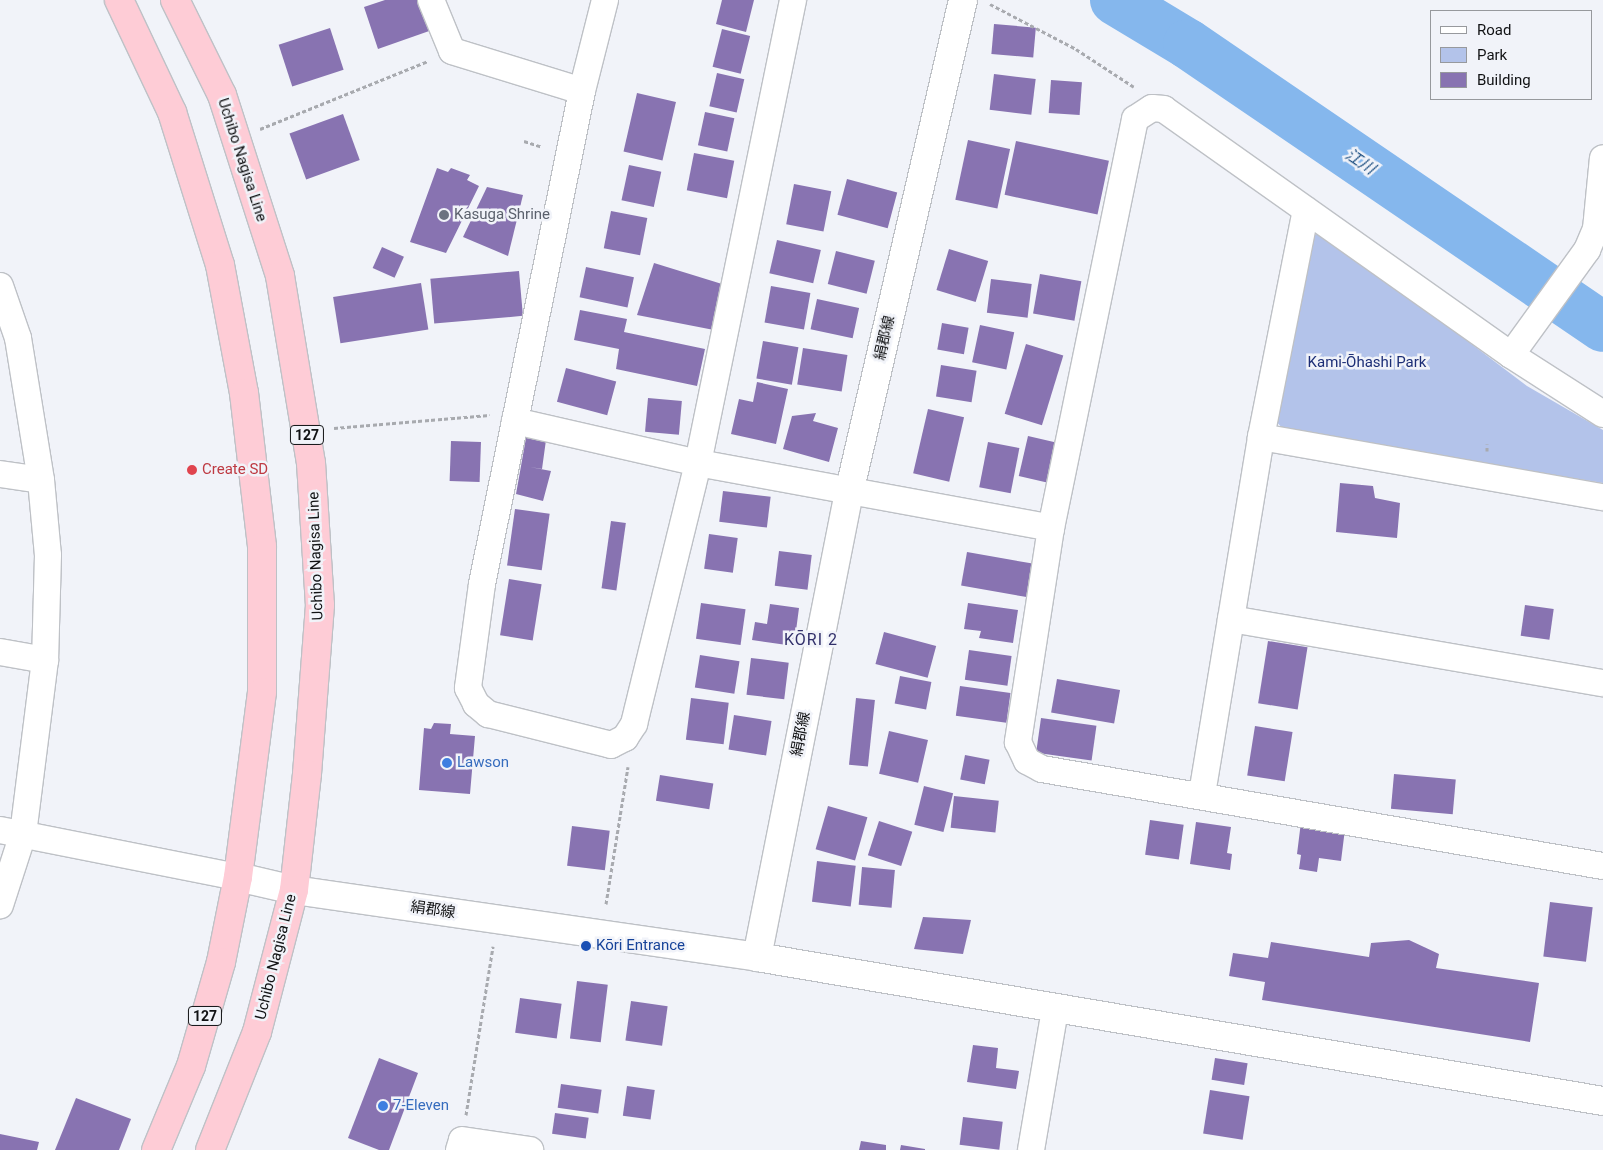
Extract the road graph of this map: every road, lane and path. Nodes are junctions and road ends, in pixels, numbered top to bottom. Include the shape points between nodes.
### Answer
1 (119, 0) edge
2 (175, 0) edge
3 (431, 0) edge
4 (605, 0) edge
5 (793, 0) edge
6 (963, 0) edge
7 (982, 0) edge
8 (452, 51) junction
9 (582, 90) junction
10 (1152, 108) junction
11 (259, 130) dead end
12 (1603, 158) edge
13 (1601, 196) edge
14 (1306, 210) junction
15 (0, 286) edge
16 (1511, 355) junction
17 (1603, 414) edge
18 (516, 421) junction
19 (334, 428) dead end
20 (1261, 437) junction
21 (698, 464) junction
22 (0, 474) edge
23 (41, 480) junction
24 (849, 493) junction
25 (1603, 497) edge
26 (1051, 528) junction
27 (1232, 619) junction
28 (0, 652) edge
29 (45, 660) junction
30 (1603, 683) edge
31 (634, 724) junction
32 (1202, 794) junction
33 (12, 832) edge
34 (1603, 866) edge
35 (238, 877) junction
36 (294, 890) junction
37 (606, 904) dead end
38 (0, 905) edge
39 (494, 942) dead end
40 (757, 957) junction
41 (1055, 1009) junction
42 (1603, 1100) edge
43 (460, 1145) edge
44 (156, 1150) edge
45 (210, 1150) edge
46 (530, 1150) edge
47 (1031, 1150) edge

1 - 35 highway, 127 via 172,112 220,265 244,393 262,547 262,692
2 - 36 highway, Uchibo Nagisa Line / 127 via 222,95 280,276 311,463 320,605
3 - 8 street
4 - 9 street
5 - 21 street
6 - 24 main road, 絹郡線
7 - 10 path via 1076,49 1131,85
8 - 9 street
8 - 11 path
9 - 18 street
10 - 14 street via 1164,109
10 - 26 street via 1135,118
12 - 13 street
13 - 16 street via 1596,229 1575,271
14 - 16 street
14 - 20 street
15 - 23 street via 18,338
16 - 17 street
18 - 19 path via 498,414
18 - 21 street
18 - 31 street via 482,584 468,688 476,704 488,714 611,745 625,738
20 - 25 street
20 - 27 street
21 - 24 street
21 - 31 street
22 - 23 street
23 - 29 street via 48,555
24 - 26 street
24 - 40 main road, 絹郡線
26 - 32 street via 1018,742 1027,761 1042,769
27 - 30 street
27 - 32 street
28 - 29 street
29 - 33 street
31 - 37 path
32 - 34 street
33 - 35 street
33 - 38 street
35 - 36 main road, 絹郡線
35 - 44 highway, 127 via 221,962 191,1066
36 - 40 main road, 絹郡線
36 - 45 highway, Uchibo Nagisa Line / 127 via 257,1032
39 - 43 path
40 - 41 main road
41 - 42 main road
41 - 47 street
43 - 46 street

